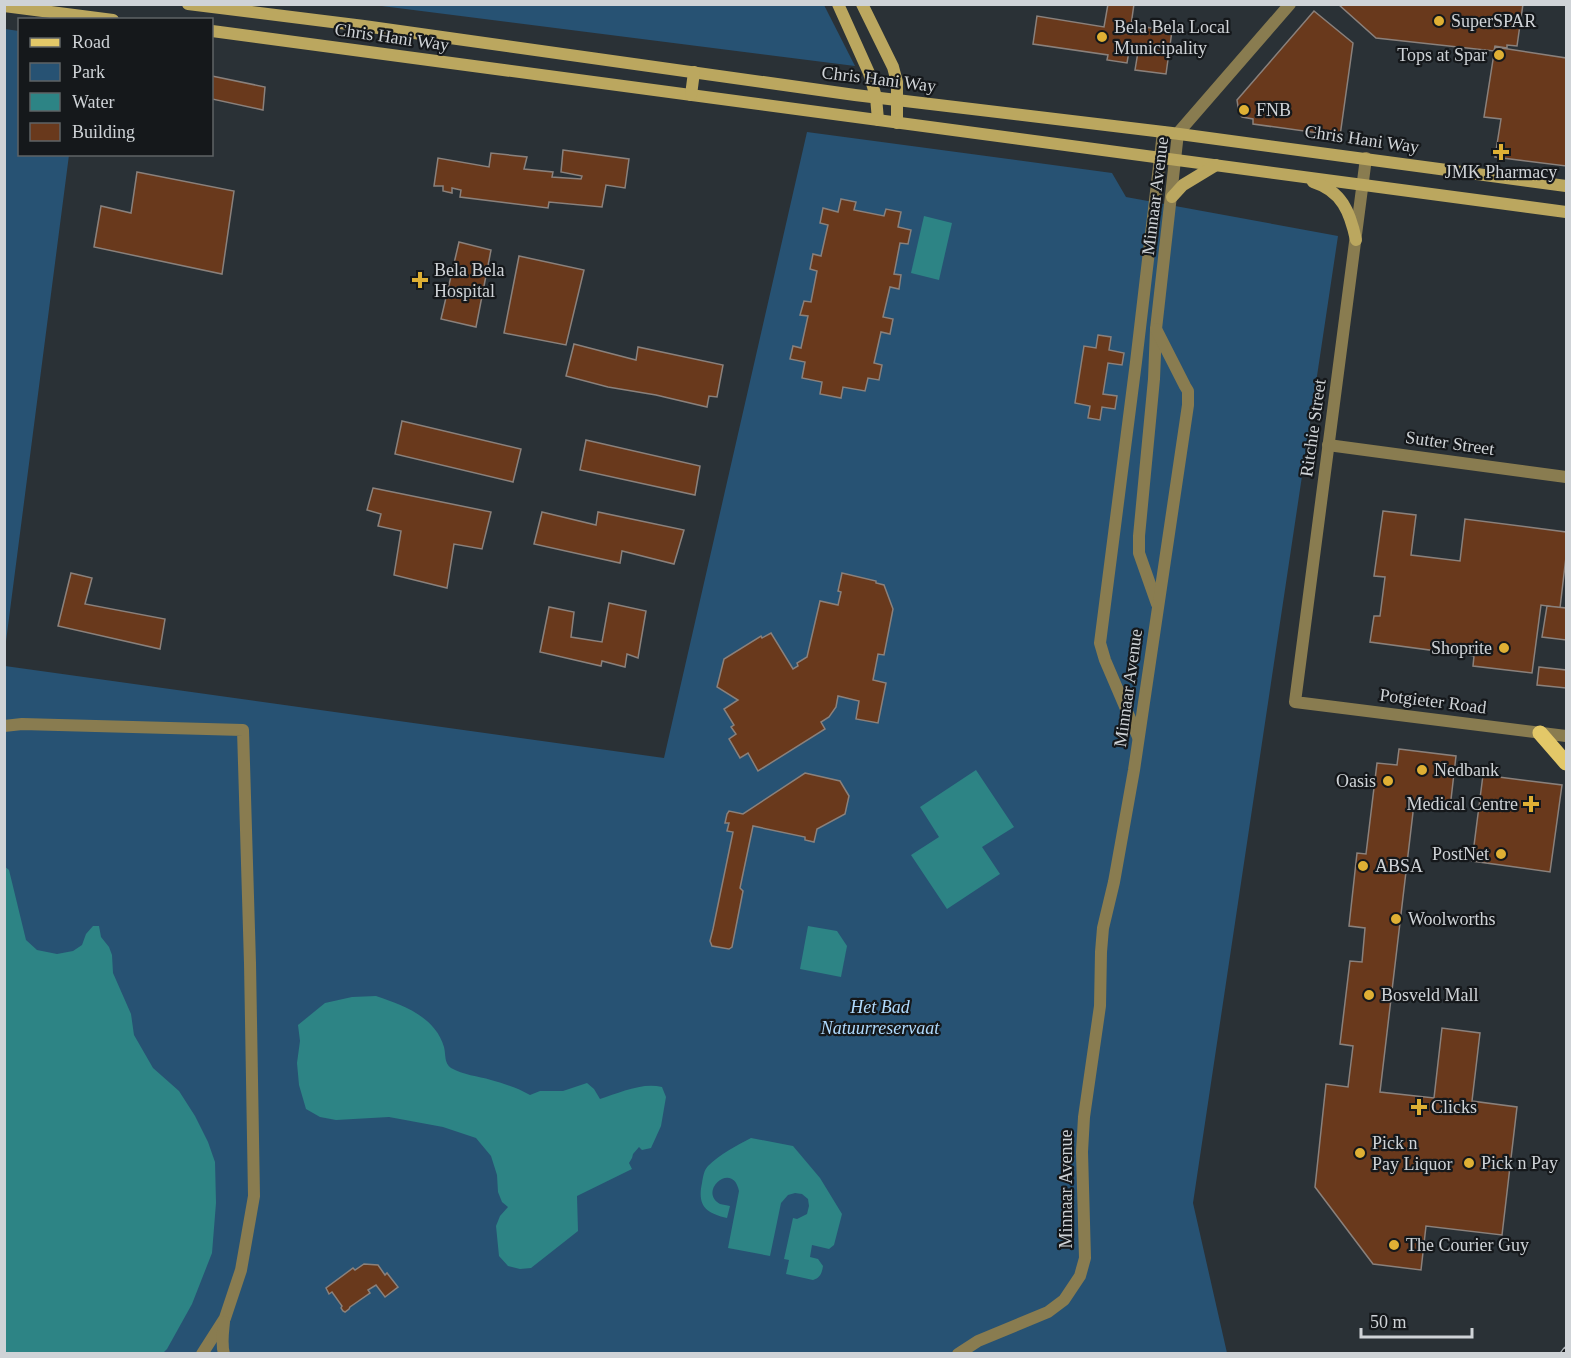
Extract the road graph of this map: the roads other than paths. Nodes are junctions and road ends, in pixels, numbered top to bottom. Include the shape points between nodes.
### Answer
1 (188, 4) edge
2 (838, 4) edge
3 (862, 4) edge
4 (1290, 4) edge
5 (4, 6) edge
6 (97, 18) edge
7 (213, 31) edge
8 (694, 72) junction
9 (691, 95) junction
10 (876, 97) junction
11 (898, 100) junction
12 (879, 120) junction
13 (897, 123) junction
14 (1163, 132) junction
15 (1178, 134) junction
16 (1160, 157) junction
17 (1366, 158) junction
18 (1176, 159) junction
19 (1216, 165) junction
20 (1292, 175) junction
21 (1363, 184) junction
22 (1566, 186) edge
23 (1172, 197) junction
24 (1566, 212) edge
25 (1356, 240) junction
26 (1156, 329) junction
27 (1328, 445) junction
28 (1566, 477) edge
29 (1158, 606) junction
30 (1295, 702) joint
31 (4, 726) edge
32 (1540, 733) junction
33 (1566, 736) edge
34 (1138, 738) junction
35 (1566, 763) edge
36 (225, 1318) junction
37 (202, 1353) edge
38 (224, 1353) edge
39 (958, 1353) edge

1 - 8 main road, Chris Hani Way
2 - 10 main road
3 - 11 main road via 893,67
4 - 15 street, Minnaar Avenue
5 - 6 main road
7 - 9 main road, Chris Hani Way
8 - 9 main road
8 - 10 main road, Chris Hani Way
9 - 12 main road, Chris Hani Way
10 - 11 main road, Chris Hani Way
10 - 12 main road
11 - 13 main road
11 - 14 main road, Chris Hani Way
12 - 13 main road, Chris Hani Way
13 - 16 main road, Chris Hani Way
14 - 15 main road, Chris Hani Way
14 - 16 street
15 - 17 main road, Chris Hani Way
15 - 18 street, Minnaar Avenue
16 - 18 main road, Chris Hani Way
16 - 34 street via 1100,643
17 - 21 street, Ritchie Street
17 - 22 main road, Chris Hani Way
18 - 19 main road, Chris Hani Way
18 - 23 street, Minnaar Avenue
19 - 20 main road, Chris Hani Way
19 - 23 main road via 1183,185
20 - 21 main road, Chris Hani Way
20 - 25 main road via 1335,193 1346,206
21 - 24 main road, Chris Hani Way
21 - 25 street, Ritchie Street
23 - 26 street, Minnaar Avenue
25 - 27 street, Ritchie Street
26 - 29 street via 1139,553
26 - 29 street, Minnaar Avenue via 1188,392
27 - 28 street, Sutter Street
27 - 30 street, Ritchie Street
29 - 34 street, Minnaar Avenue
30 - 32 street, Potgieter Road
31 - 36 street via 243,730 254,1196 242,1270
32 - 33 street, Potgieter Road
32 - 35 main road
34 - 39 street, Minnaar Avenue via 1103,928 1100,1006 1084,1117 1085,1258 1080,1276 1064,1300 1048,1312
36 - 37 street
36 - 38 street

